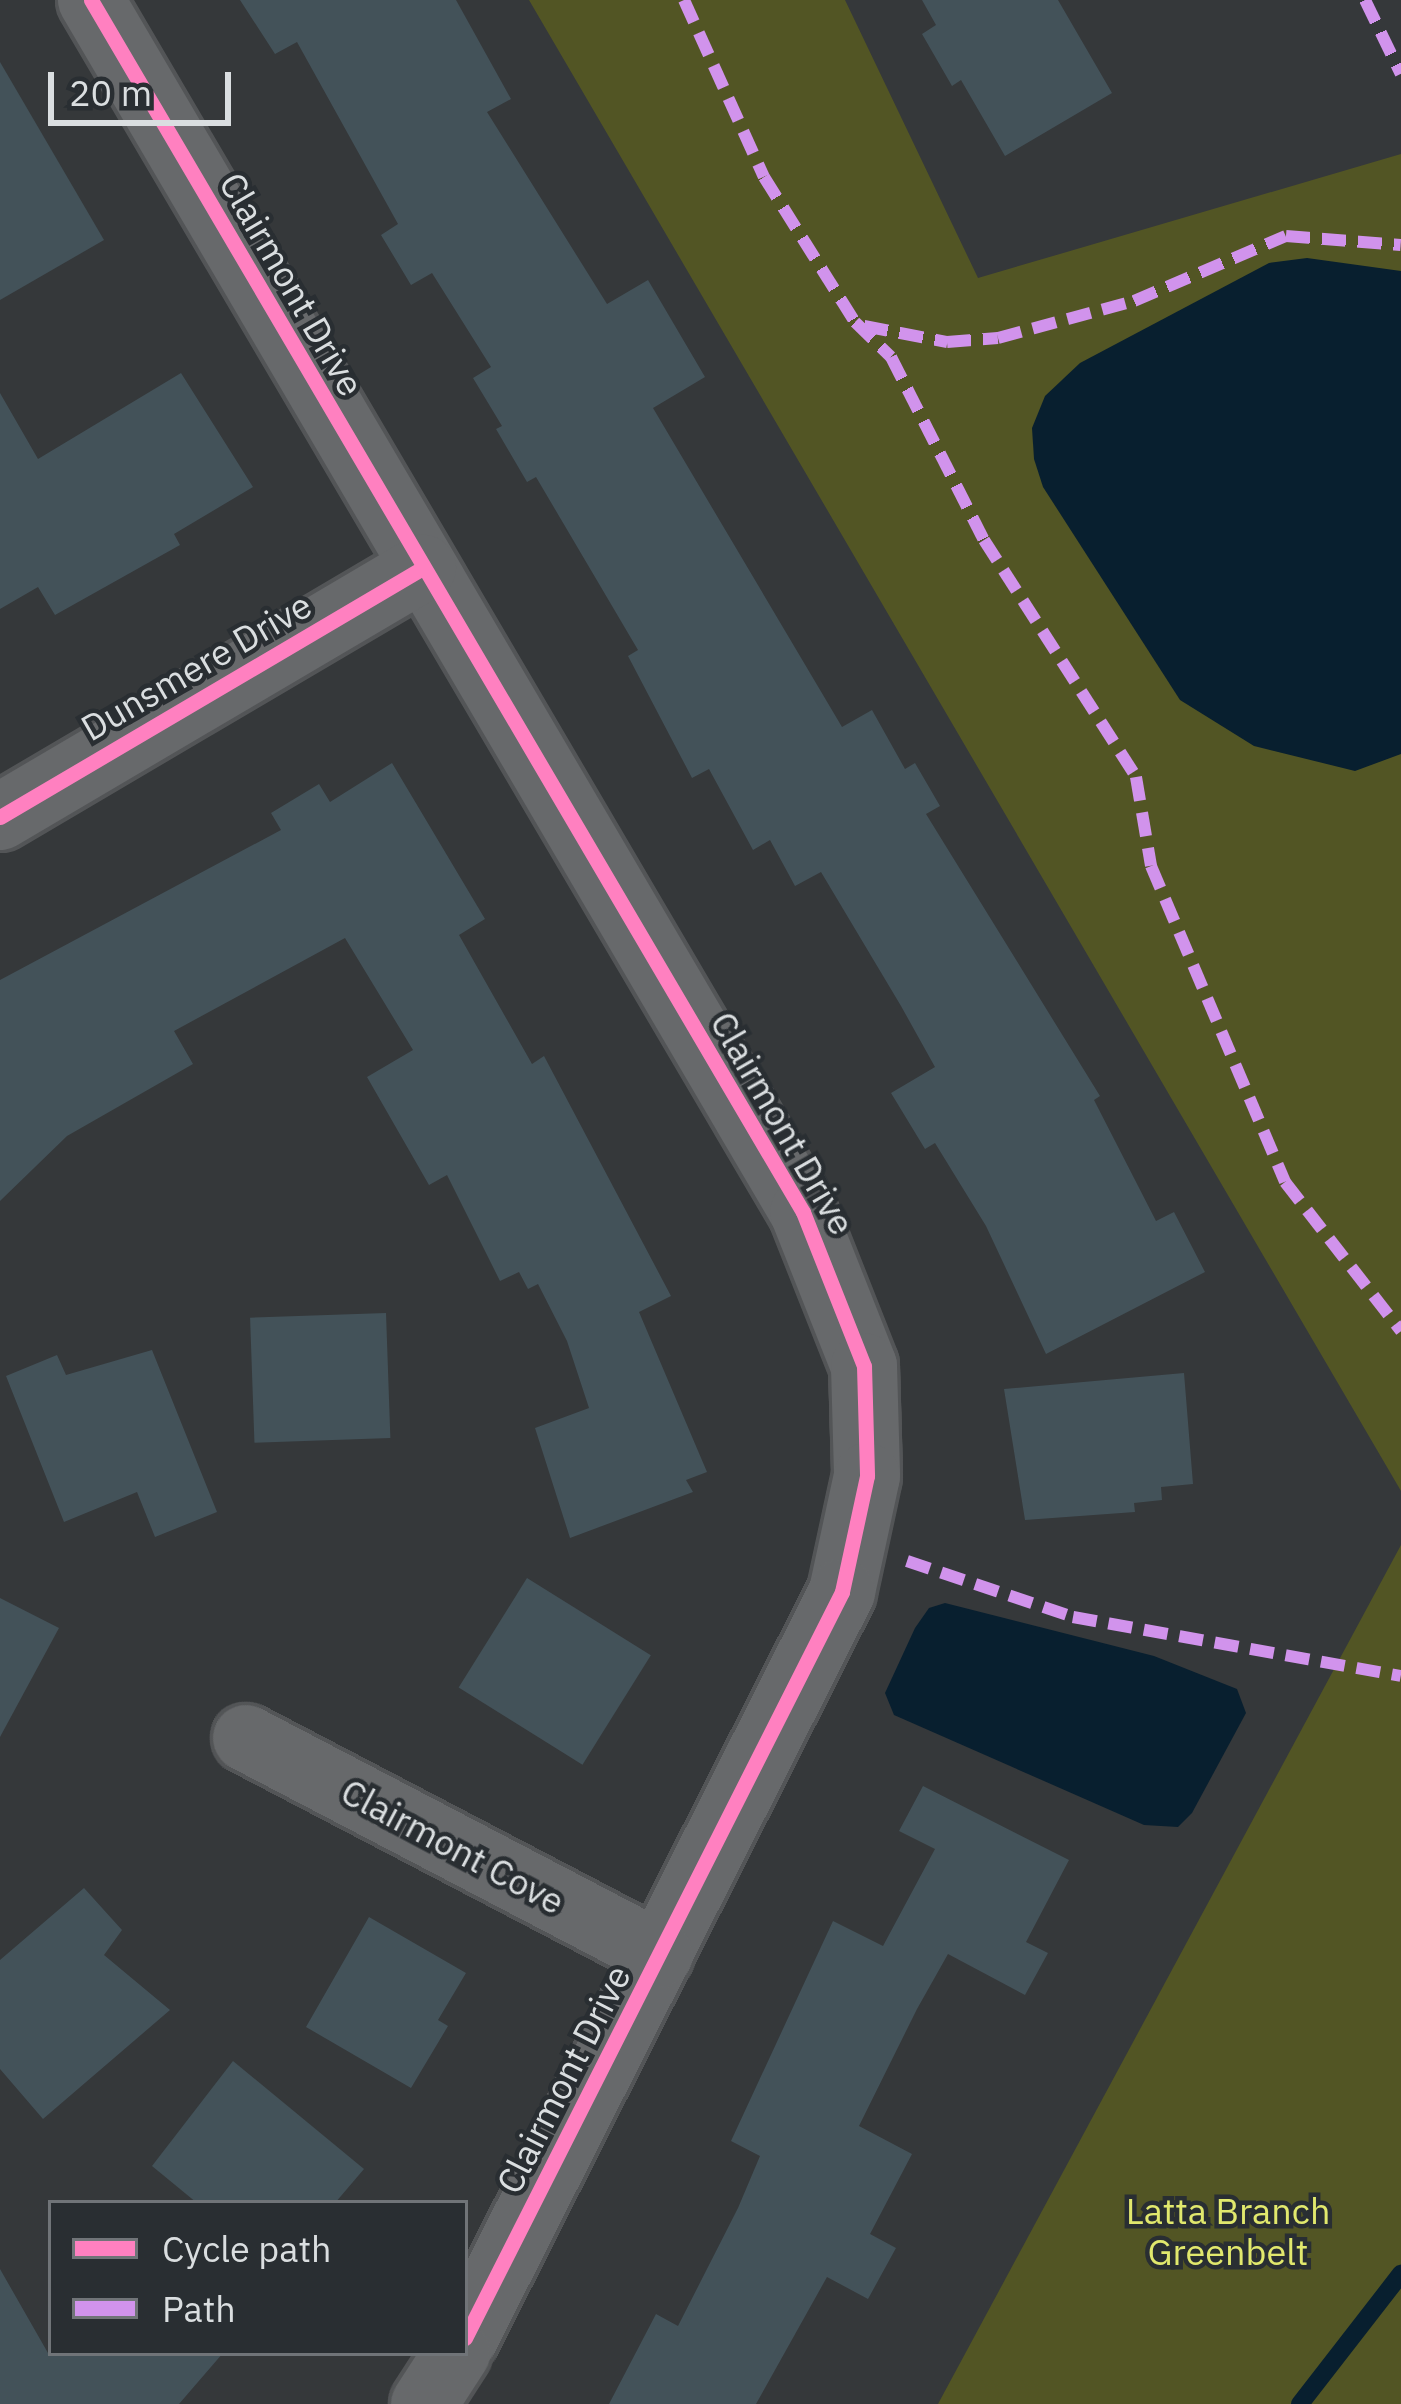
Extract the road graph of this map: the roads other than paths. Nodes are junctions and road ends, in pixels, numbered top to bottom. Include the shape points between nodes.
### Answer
1 (91, 0) edge
2 (423, 568) junction
3 (0, 817) edge
4 (246, 1738) dead end
5 (660, 1954) junction
6 (468, 2332) edge
7 (455, 2356) edge
8 (424, 2404) edge

1 - 2 street, Clairmont Drive
2 - 3 street, Dunsmere Drive
2 - 5 street, Clairmont Drive via 803,1212 864,1366 867,1476 842,1592
4 - 5 street, Clairmont Cove
5 - 6 street, Clairmont Drive
7 - 8 street

